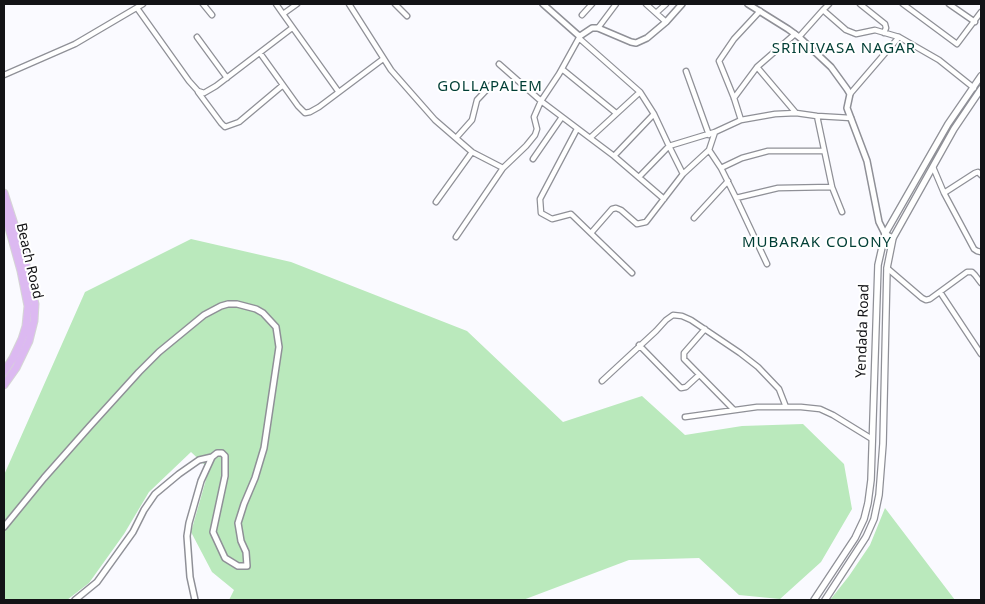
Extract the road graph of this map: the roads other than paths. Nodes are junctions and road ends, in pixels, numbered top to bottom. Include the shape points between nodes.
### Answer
1 (143, 4) edge
2 (203, 4) edge
3 (276, 4) edge
4 (297, 4) edge
5 (349, 4) edge
6 (395, 4) edge
7 (543, 4) edge
8 (592, 4) edge
9 (616, 4) edge
10 (646, 4) edge
11 (666, 4) edge
12 (682, 4) edge
13 (748, 4) edge
14 (829, 4) edge
15 (860, 4) edge
16 (903, 4) edge
17 (949, 4) edge
18 (137, 8) junction
19 (823, 10) junction
20 (760, 11) junction
21 (981, 12) edge
22 (656, 13) junction
23 (283, 14) junction
24 (212, 15) dead end
25 (582, 15) dead end
26 (406, 16) dead end
27 (666, 22) junction
28 (975, 22) junction
29 (292, 28) junction
30 (598, 28) junction
31 (884, 32) junction
32 (797, 36) junction
33 (197, 37) dead end
34 (580, 37) junction
35 (899, 37) junction
36 (260, 53) junction
37 (383, 59) junction
38 (499, 64) dead end
39 (758, 67) junction
40 (562, 69) junction
41 (686, 71) dead end
42 (4, 75) edge
43 (981, 76) edge
44 (227, 78) junction
45 (492, 84) dead end
46 (283, 86) junction
47 (973, 87) junction
48 (196, 89) junction
49 (980, 90) edge
50 (338, 91) junction
51 (640, 92) junction
52 (850, 94) junction
53 (734, 98) junction
54 (541, 101) junction
55 (796, 112) junction
56 (616, 113) junction
57 (654, 114) junction
58 (817, 116) junction
59 (562, 117) junction
60 (851, 118) junction
61 (741, 120) junction
62 (577, 129) junction
63 (715, 132) junction
64 (708, 135) junction
65 (456, 138) junction
66 (590, 138) junction
67 (669, 146) junction
68 (709, 150) junction
69 (824, 151) junction
70 (472, 152) junction
71 (614, 156) junction
72 (533, 159) dead end
73 (503, 168) junction
74 (722, 168) junction
75 (933, 168) junction
76 (683, 174) junction
77 (981, 175) edge
78 (639, 177) junction
79 (728, 181) junction
80 (832, 187) junction
81 (4, 193) edge
82 (944, 193) junction
83 (736, 198) junction
84 (664, 199) junction
85 (436, 202) dead end
86 (4, 210) edge
87 (842, 212) dead end
88 (694, 218) dead end
89 (591, 233) junction
90 (885, 234) junction
91 (456, 237) dead end
92 (893, 238) junction
93 (981, 252) edge
94 (767, 264) dead end
95 (887, 268) junction
96 (632, 273) dead end
97 (981, 283) edge
98 (940, 292) junction
99 (704, 329) junction
100 (639, 345) junction
101 (981, 354) edge
102 (4, 372) edge
103 (699, 375) junction
104 (602, 381) dead end
105 (4, 385) edge
106 (786, 407) junction
107 (734, 410) junction
108 (685, 417) dead end
109 (872, 439) junction
110 (212, 458) junction
111 (4, 528) edge
112 (75, 600) edge
113 (195, 600) edge
114 (814, 600) edge
115 (825, 600) edge

1 - 18 street
2 - 24 street
3 - 23 street
4 - 23 street
5 - 37 street
6 - 26 street
7 - 34 street
8 - 25 street
9 - 30 street
10 - 22 street
11 - 22 street
12 - 27 street
13 - 20 street
14 - 19 street
15 - 31 street via 885,24
16 - 28 street via 957,44
17 - 28 street
18 - 42 street via 75,44
18 - 48 street
19 - 31 street via 856,34 875,30
19 - 32 street
20 - 32 street
20 - 53 street via 719,61
21 - 28 street
22 - 27 street
23 - 29 street
27 - 30 street via 636,43
29 - 36 street
29 - 50 street
30 - 34 street via 592,28
31 - 35 street
32 - 39 street
32 - 52 street via 831,67
33 - 44 street
34 - 40 street
34 - 51 street
35 - 47 street via 939,60
35 - 52 street
36 - 44 street
36 - 46 street
37 - 50 street
37 - 65 street via 435,120
38 - 54 street
39 - 53 street
39 - 55 street
40 - 54 street
40 - 56 street
41 - 64 street
43 - 47 main road, Yendada Road
44 - 48 street via 208,92
45 - 65 street via 477,100 472,120
46 - 48 street via 239,122 225,127
46 - 50 street via 305,113
47 - 49 street
47 - 90 main road, Yendada Road
49 - 75 main road, Yendada Road
51 - 56 street
51 - 57 street
52 - 60 street via 847,108
53 - 61 street
54 - 59 street
54 - 73 street via 534,117 535,135
55 - 58 street
55 - 61 street
56 - 66 street
57 - 67 street
57 - 71 street
58 - 60 street
58 - 69 street
59 - 62 street
59 - 72 street
60 - 90 street via 867,160 879,222
61 - 63 street
62 - 66 street
62 - 89 street via 540,200 541,213 552,219 571,214
63 - 64 street
63 - 68 street
64 - 67 street
65 - 70 street
66 - 71 street
67 - 76 street
67 - 78 street
68 - 74 street
68 - 76 street
69 - 74 street via 768,151
69 - 80 street
70 - 73 street
70 - 85 street
71 - 78 street
73 - 91 street
74 - 79 street
75 - 82 street
75 - 92 main road, Yendada Road
76 - 84 street
77 - 82 street via 974,173
78 - 84 street
79 - 83 street
79 - 88 street
80 - 83 street via 778,188
80 - 87 street
81 - 105 main road via 35,304 31,337
82 - 93 street via 974,249
83 - 94 street
84 - 89 street via 646,222 637,224 616,208
86 - 102 main road, Beach Road via 28,306 22,339
89 - 96 street
90 - 92 street
90 - 109 main road, Yendada Road via 878,265
92 - 95 main road, Yendada Road
95 - 98 street via 922,298 930,299
95 - 115 main road, Yendada Road via 879,495 866,537
97 - 98 street via 972,272 967,272
98 - 101 street
99 - 100 street via 686,318 673,315
99 - 103 street via 683,356
99 - 106 street via 758,367 779,389
100 - 103 street via 681,388
100 - 104 street
103 - 107 street
106 - 107 street
106 - 109 street via 826,412
107 - 108 street
109 - 114 main road, Yendada Road via 871,480 864,519
110 - 111 street via 218,453 225,456 225,476 213,532 225,558 244,567 246,552 238,523 264,448 279,346 276,327 271,320 256,309 237,304 221,306 204,315 159,352 44,478
110 - 112 street via 199,460 155,494 133,532 97,582
110 - 113 street via 201,481 187,536

